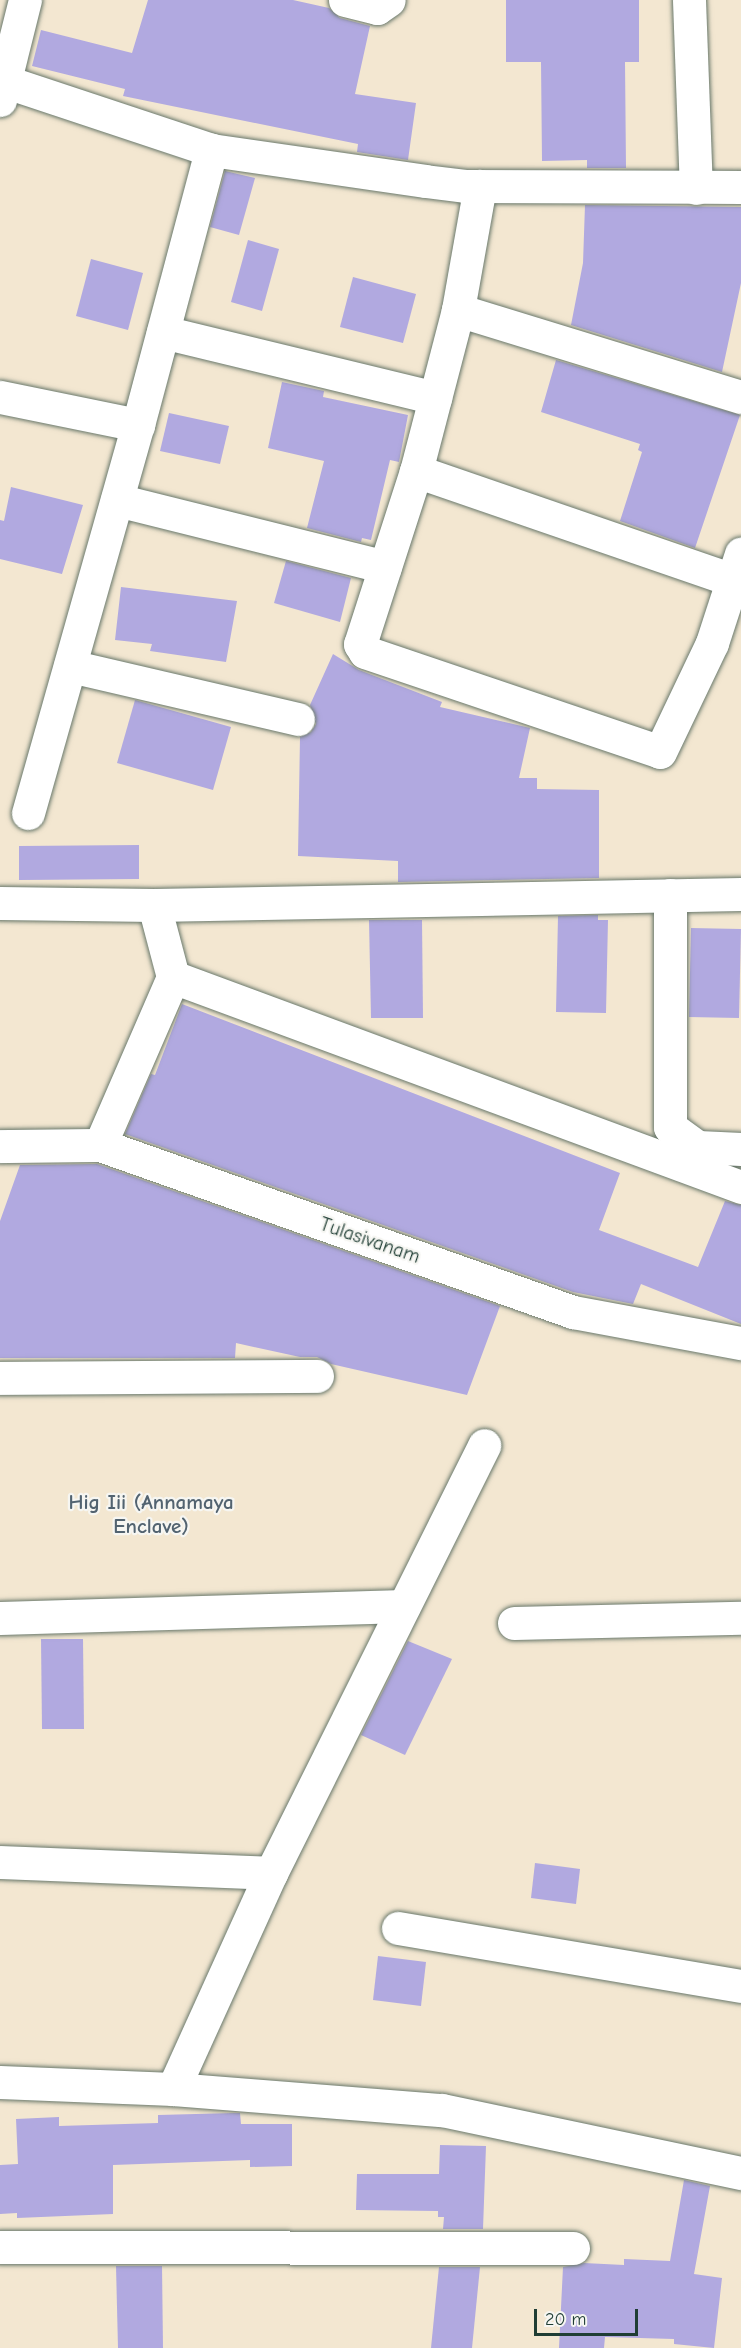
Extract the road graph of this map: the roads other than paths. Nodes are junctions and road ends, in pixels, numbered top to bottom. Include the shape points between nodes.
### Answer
1 (345, 0) edge
2 (389, 0) edge
3 (689, 0) edge
4 (16, 2) edge
5 (2, 90) edge
6 (211, 150) junction
7 (480, 186) junction
8 (741, 187) edge
9 (696, 188) junction
10 (458, 310) junction
11 (163, 332) junction
12 (741, 397) edge
13 (0, 398) edge
14 (435, 398) junction
15 (138, 425) junction
16 (416, 471) junction
17 (117, 500) junction
18 (385, 567) junction
19 (737, 567) edge
20 (727, 643) edge
21 (70, 666) junction
22 (298, 719) dead end
23 (28, 813) dead end
24 (741, 894) edge
25 (669, 895) junction
26 (0, 903) edge
27 (154, 905) junction
28 (173, 977) junction
29 (100, 1145) junction
30 (0, 1146) edge
31 (741, 1149) edge
32 (741, 1187) edge
33 (741, 1343) edge
34 (317, 1376) dead end
35 (0, 1377) edge
36 (484, 1445) dead end
37 (404, 1606) junction
38 (0, 1618) edge
39 (741, 1618) edge
40 (514, 1623) dead end
41 (0, 1862) edge
42 (271, 1873) junction
43 (398, 1928) dead end
44 (741, 1986) edge
45 (0, 2082) edge
46 (173, 2089) junction
47 (741, 2173) edge
48 (0, 2247) edge
49 (573, 2248) dead end

1 - 2 street via 377,8
3 - 9 street
4 - 5 street
5 - 6 street
6 - 7 street
6 - 11 street
7 - 9 street
7 - 10 street
8 - 9 street
10 - 12 street
10 - 14 street
11 - 14 street
11 - 15 street
13 - 15 street
14 - 16 street
15 - 17 street
16 - 18 street
16 - 19 street
17 - 18 street
17 - 21 street
18 - 20 street via 360,644 365,652 655,753 666,745
19 - 20 street
21 - 22 street
21 - 23 street
24 - 25 street
25 - 27 street
25 - 31 street via 670,1127 698,1147
26 - 27 street
27 - 28 street
28 - 29 street
28 - 32 street
29 - 30 street, Tulasivanam
29 - 33 street, Tulasivanam via 573,1312
34 - 35 street
36 - 37 street
37 - 38 street
37 - 42 street
39 - 40 street
41 - 42 street
42 - 46 street
43 - 44 street
45 - 46 street
46 - 47 street via 442,2110
48 - 49 street

